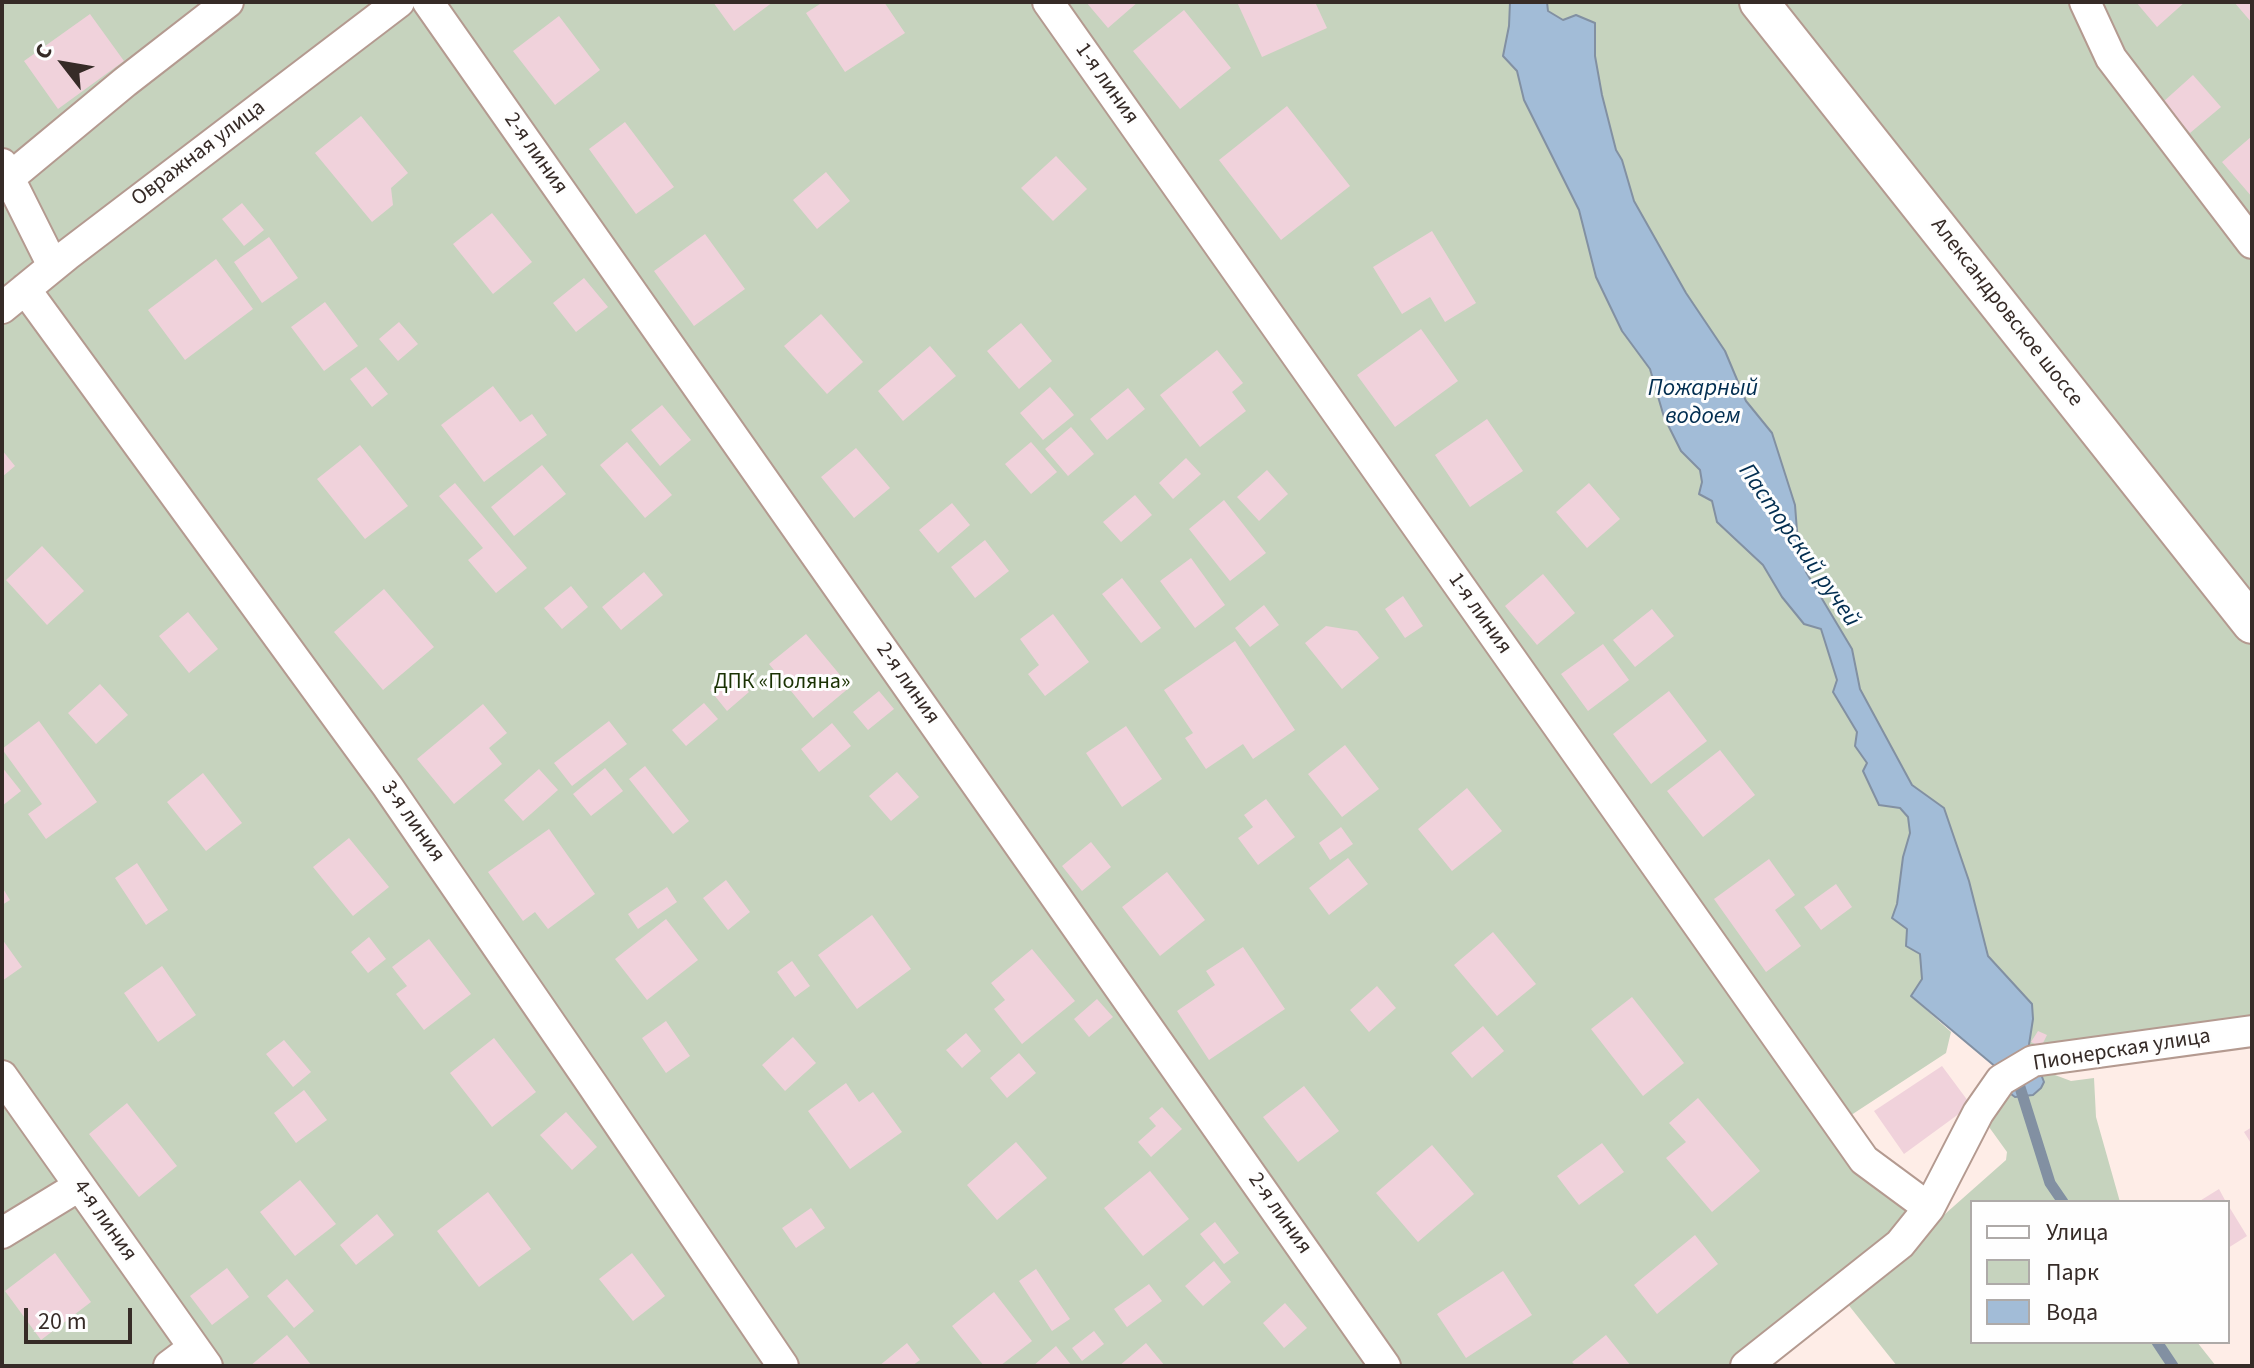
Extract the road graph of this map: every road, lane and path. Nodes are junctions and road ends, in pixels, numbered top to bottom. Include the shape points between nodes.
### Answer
1 (228, 2) edge
2 (399, 2) edge
3 (428, 2) edge
4 (1048, 2) edge
5 (1759, 2) edge
6 (2085, 2) edge
7 (4, 175) edge
8 (2252, 243) edge
9 (53, 266) junction
10 (25, 289) junction
11 (2, 308) edge
12 (2252, 624) edge
13 (2252, 1031) edge
14 (2, 1076) edge
15 (79, 1186) junction
16 (1929, 1208) junction
17 (2, 1233) edge
18 (200, 1357) edge
19 (169, 1366) edge
20 (783, 1366) edge
21 (1385, 1366) edge
22 (1746, 1366) edge

1 - 7 street
2 - 9 street, Овражная улица
3 - 21 street, 2-я линия
4 - 16 street, 1-я линия via 1864,1160
5 - 12 street, Александровское шоссе
6 - 8 street via 2111,58
7 - 9 street
9 - 10 street, Овражная улица
10 - 11 street, Овражная улица
10 - 20 street, 3-я линия via 388,787
13 - 16 street, Пионерская улица via 2033,1061 2001,1080
14 - 15 street, 4-я линия
15 - 17 street
15 - 18 street, 4-я линия
16 - 22 street, Пионерская улица via 1900,1244
18 - 19 street

